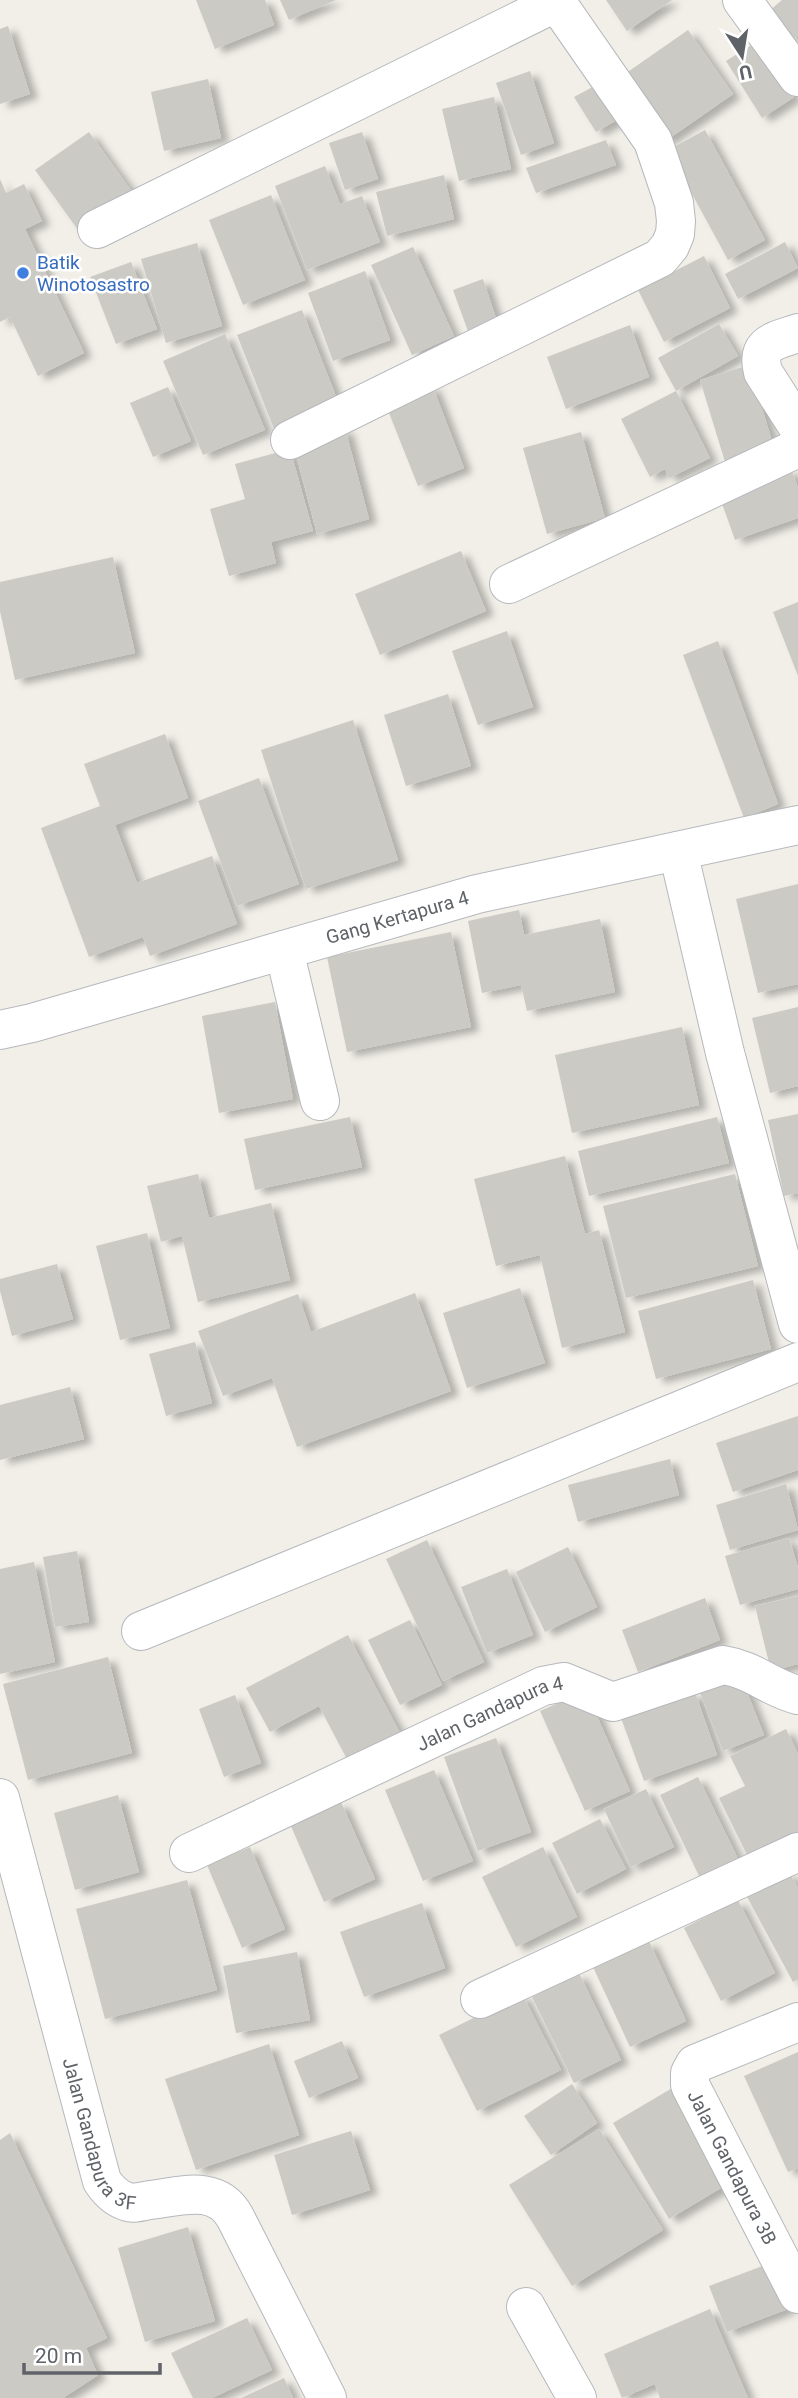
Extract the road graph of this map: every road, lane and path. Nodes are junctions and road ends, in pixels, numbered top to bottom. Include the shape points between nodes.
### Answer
1 (742, 0) edge
2 (556, 1) edge
3 (798, 77) edge
4 (97, 229) dead end
5 (798, 333) edge
6 (798, 427) edge
7 (290, 440) dead end
8 (798, 448) edge
9 (509, 584) dead end
10 (798, 825) edge
11 (678, 851) junction
12 (284, 950) junction
13 (0, 1030) edge
14 (320, 1101) dead end
15 (798, 1324) edge
16 (798, 1362) edge
17 (141, 1631) dead end
18 (798, 1695) edge
19 (0, 1798) edge
20 (798, 1852) edge
21 (189, 1853) dead end
22 (480, 1999) dead end
23 (798, 2022) edge
24 (798, 2294) edge
25 (526, 2307) dead end
26 (327, 2398) edge
27 (577, 2398) edge

1 - 3 street
2 - 4 street
2 - 7 street via 653,141 674,202 676,234 670,246 660,258
5 - 6 street via 767,345 761,354 763,372
8 - 9 street
10 - 11 street, Gang Kertapura 4
11 - 12 street, Gang Kertapura 4 via 477,894
11 - 15 street via 725,1053
12 - 13 street, Gang Kertapura 4
12 - 14 street
16 - 17 street
18 - 21 street, Jalan Gandapura 4 via 723,1665 613,1702 564,1682 543,1686
19 - 26 street, Jalan Gandapura 3F via 103,2181 108,2190 130,2203 192,2195 222,2200 235,2217
20 - 22 street
23 - 24 street, Jalan Gandapura 3B via 695,2064 690,2073 690,2085
25 - 27 street

